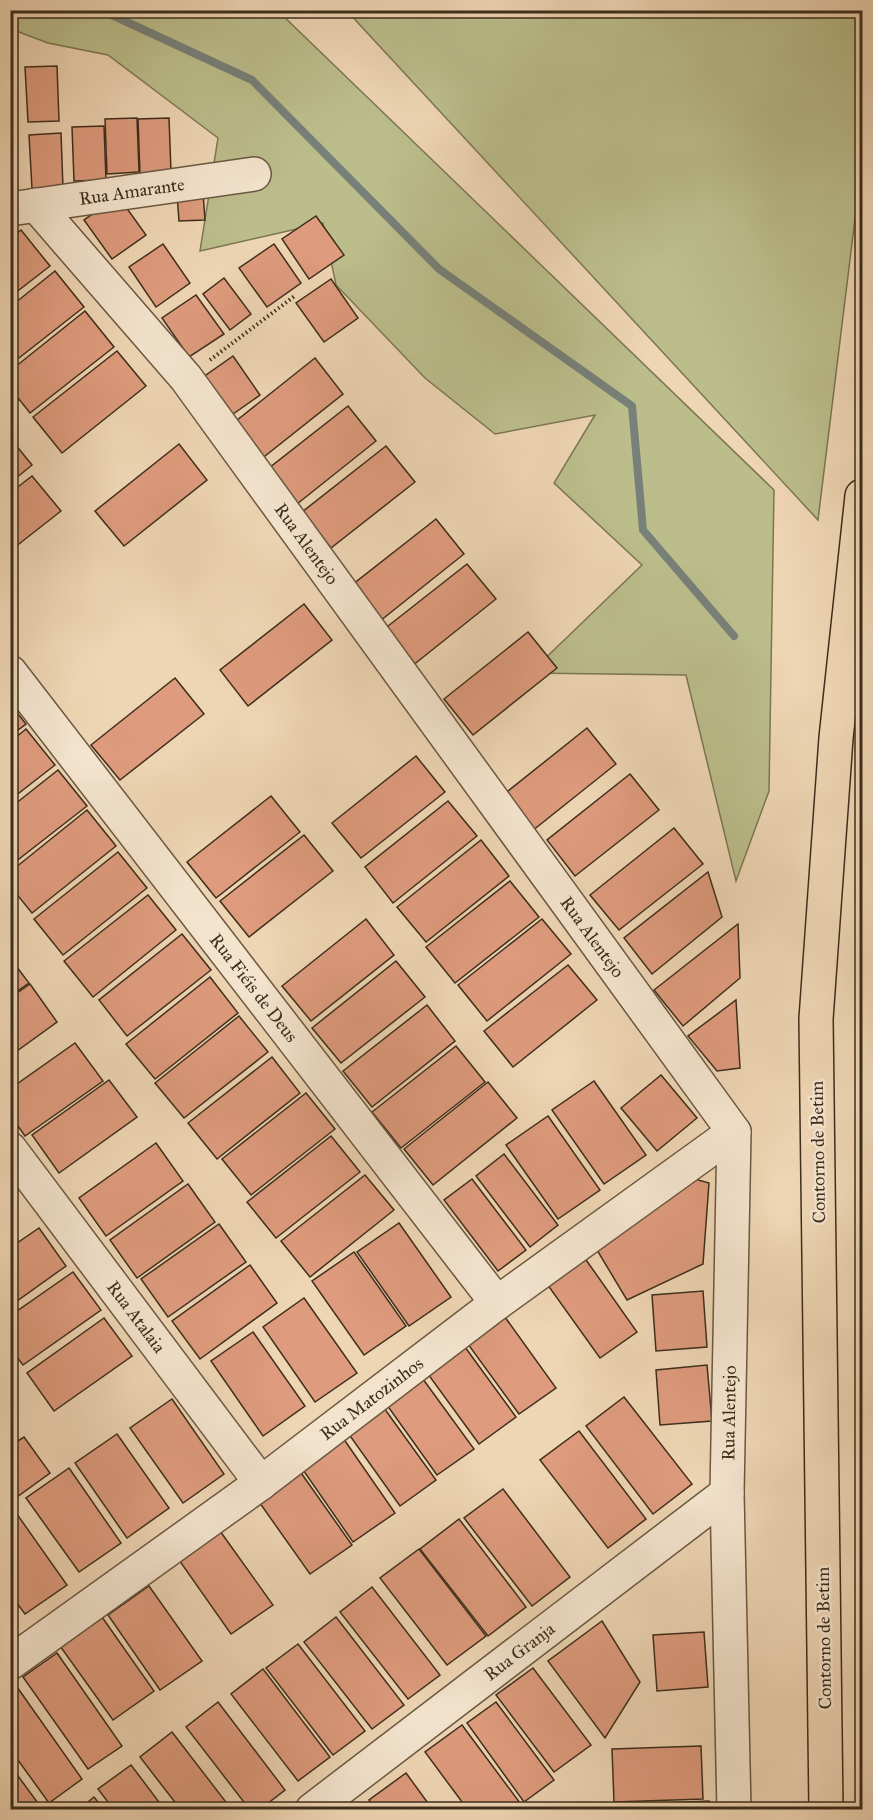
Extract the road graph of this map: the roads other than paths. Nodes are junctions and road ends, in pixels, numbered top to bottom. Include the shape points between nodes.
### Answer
1 (254, 174) dead end
2 (22, 208) edge
3 (862, 496) edge
4 (10, 672) edge
5 (734, 1132) junction
6 (10, 1149) edge
7 (497, 1304) junction
8 (261, 1484) junction
9 (727, 1493) junction
10 (13, 1656) edge
11 (312, 1809) edge
12 (734, 1809) edge
13 (826, 1809) edge

1 - 2 street, Rua Amarante
2 - 5 street, Rua Alentejo via 186,378
3 - 13 highway, Contorno de Betim via 836,738 816,1019
4 - 7 street, Rua Fiéis de Deus
5 - 7 street, Rua Matozinhos
5 - 9 street, Rua Alentejo
6 - 8 street, Rua Atalaia
7 - 8 street, Rua Matozinhos
8 - 10 street, Rua Matozinhos
9 - 11 street, Rua Granja
9 - 12 street, Rua Alentejo

